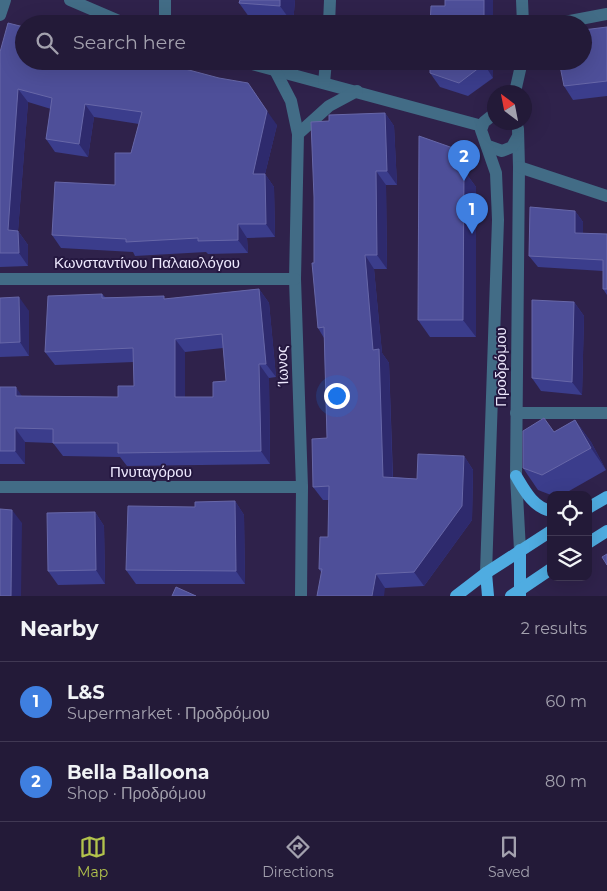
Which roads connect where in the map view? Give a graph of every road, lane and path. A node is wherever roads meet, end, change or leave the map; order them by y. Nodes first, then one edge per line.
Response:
1 (5, 0) edge
2 (70, 0) edge
3 (165, 0) edge
4 (330, 0) edge
5 (522, 0) edge
6 (607, 14) edge
7 (0, 15) edge
8 (105, 15) edge
9 (165, 15) edge
10 (329, 15) edge
11 (523, 15) edge
12 (592, 17) edge
13 (270, 70) edge
14 (325, 70) edge
15 (520, 70) edge
16 (276, 72) junction
17 (324, 83) junction
18 (517, 85) edge
19 (357, 91) junction
20 (487, 119) edge
21 (482, 126) junction
22 (518, 130) edge
23 (298, 134) junction
24 (517, 138) junction
25 (488, 146) junction
26 (520, 167) junction
27 (607, 196) edge
28 (0, 279) edge
29 (295, 279) junction
30 (516, 413) junction
31 (607, 413) edge
32 (516, 476) junction
33 (0, 487) edge
34 (302, 487) junction
35 (607, 497) edge
36 (592, 506) edge
37 (547, 509) edge
38 (607, 531) edge
39 (547, 533) edge
40 (592, 540) edge
41 (520, 550) junction
42 (547, 572) edge
43 (486, 573) junction
44 (517, 594) edge
45 (301, 596) edge
46 (456, 596) edge
47 (488, 596) edge

1 - 7 street
2 - 8 street
3 - 9 street
4 - 10 street
5 - 11 street
6 - 12 street
13 - 16 street
14 - 17 street
15 - 18 street
16 - 17 street
16 - 23 street, Ίωνος
17 - 19 street
19 - 21 street
19 - 23 street
20 - 21 street
21 - 25 street, Προδρόμου
22 - 24 street, Προδρόμου
23 - 29 street, Ίωνος
24 - 25 street
24 - 26 street, Προδρόμου
25 - 43 street, Προδρόμου
26 - 27 street
26 - 30 street, Προδρόμου
28 - 29 street, Κωνσταντίνου Παλαιολόγου
29 - 34 street, Ίωνος
30 - 31 street
30 - 32 street, Προδρόμου
32 - 37 main road
32 - 41 street, Προδρόμου
33 - 34 street, Πνυταγόρου
34 - 45 street, Ίωνος
35 - 36 main road
38 - 40 main road
39 - 41 main road
41 - 43 main road
41 - 44 main road, Προδρόμου
42 - 44 main road
43 - 46 main road
43 - 47 main road, Προδρόμου

